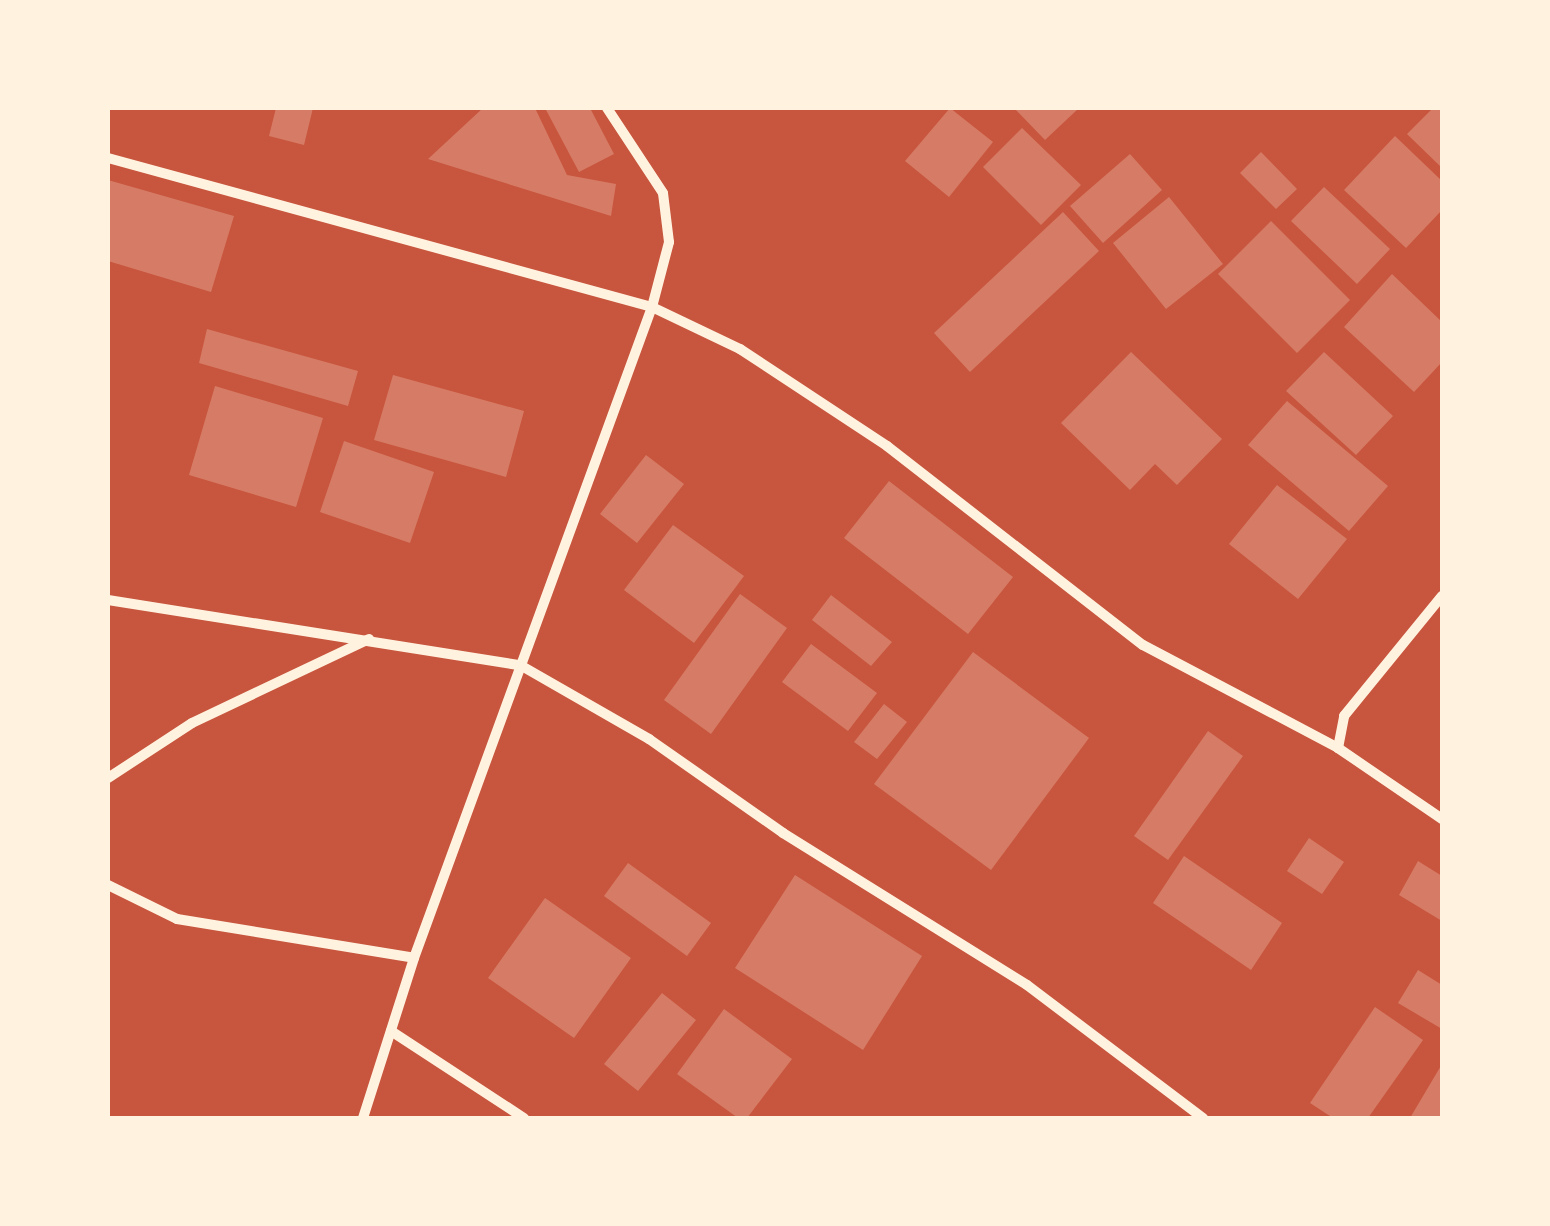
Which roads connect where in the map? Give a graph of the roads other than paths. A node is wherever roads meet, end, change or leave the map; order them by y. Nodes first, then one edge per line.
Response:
1 (606, 108) edge
2 (108, 158) edge
3 (652, 306) junction
4 (1442, 596) edge
5 (108, 600) edge
6 (370, 638) junction
7 (520, 665) junction
8 (1338, 748) junction
9 (108, 778) edge
10 (1442, 818) edge
11 (108, 885) edge
12 (414, 958) junction
13 (391, 1031) junction
14 (363, 1118) edge
15 (524, 1118) edge
16 (1204, 1118) edge

1 - 3 street
2 - 3 street
3 - 7 street
3 - 8 street
4 - 8 street
5 - 6 street
6 - 7 street
6 - 9 street
7 - 12 street
7 - 16 street
8 - 10 street
11 - 12 street
12 - 13 street
13 - 14 street
13 - 15 street

